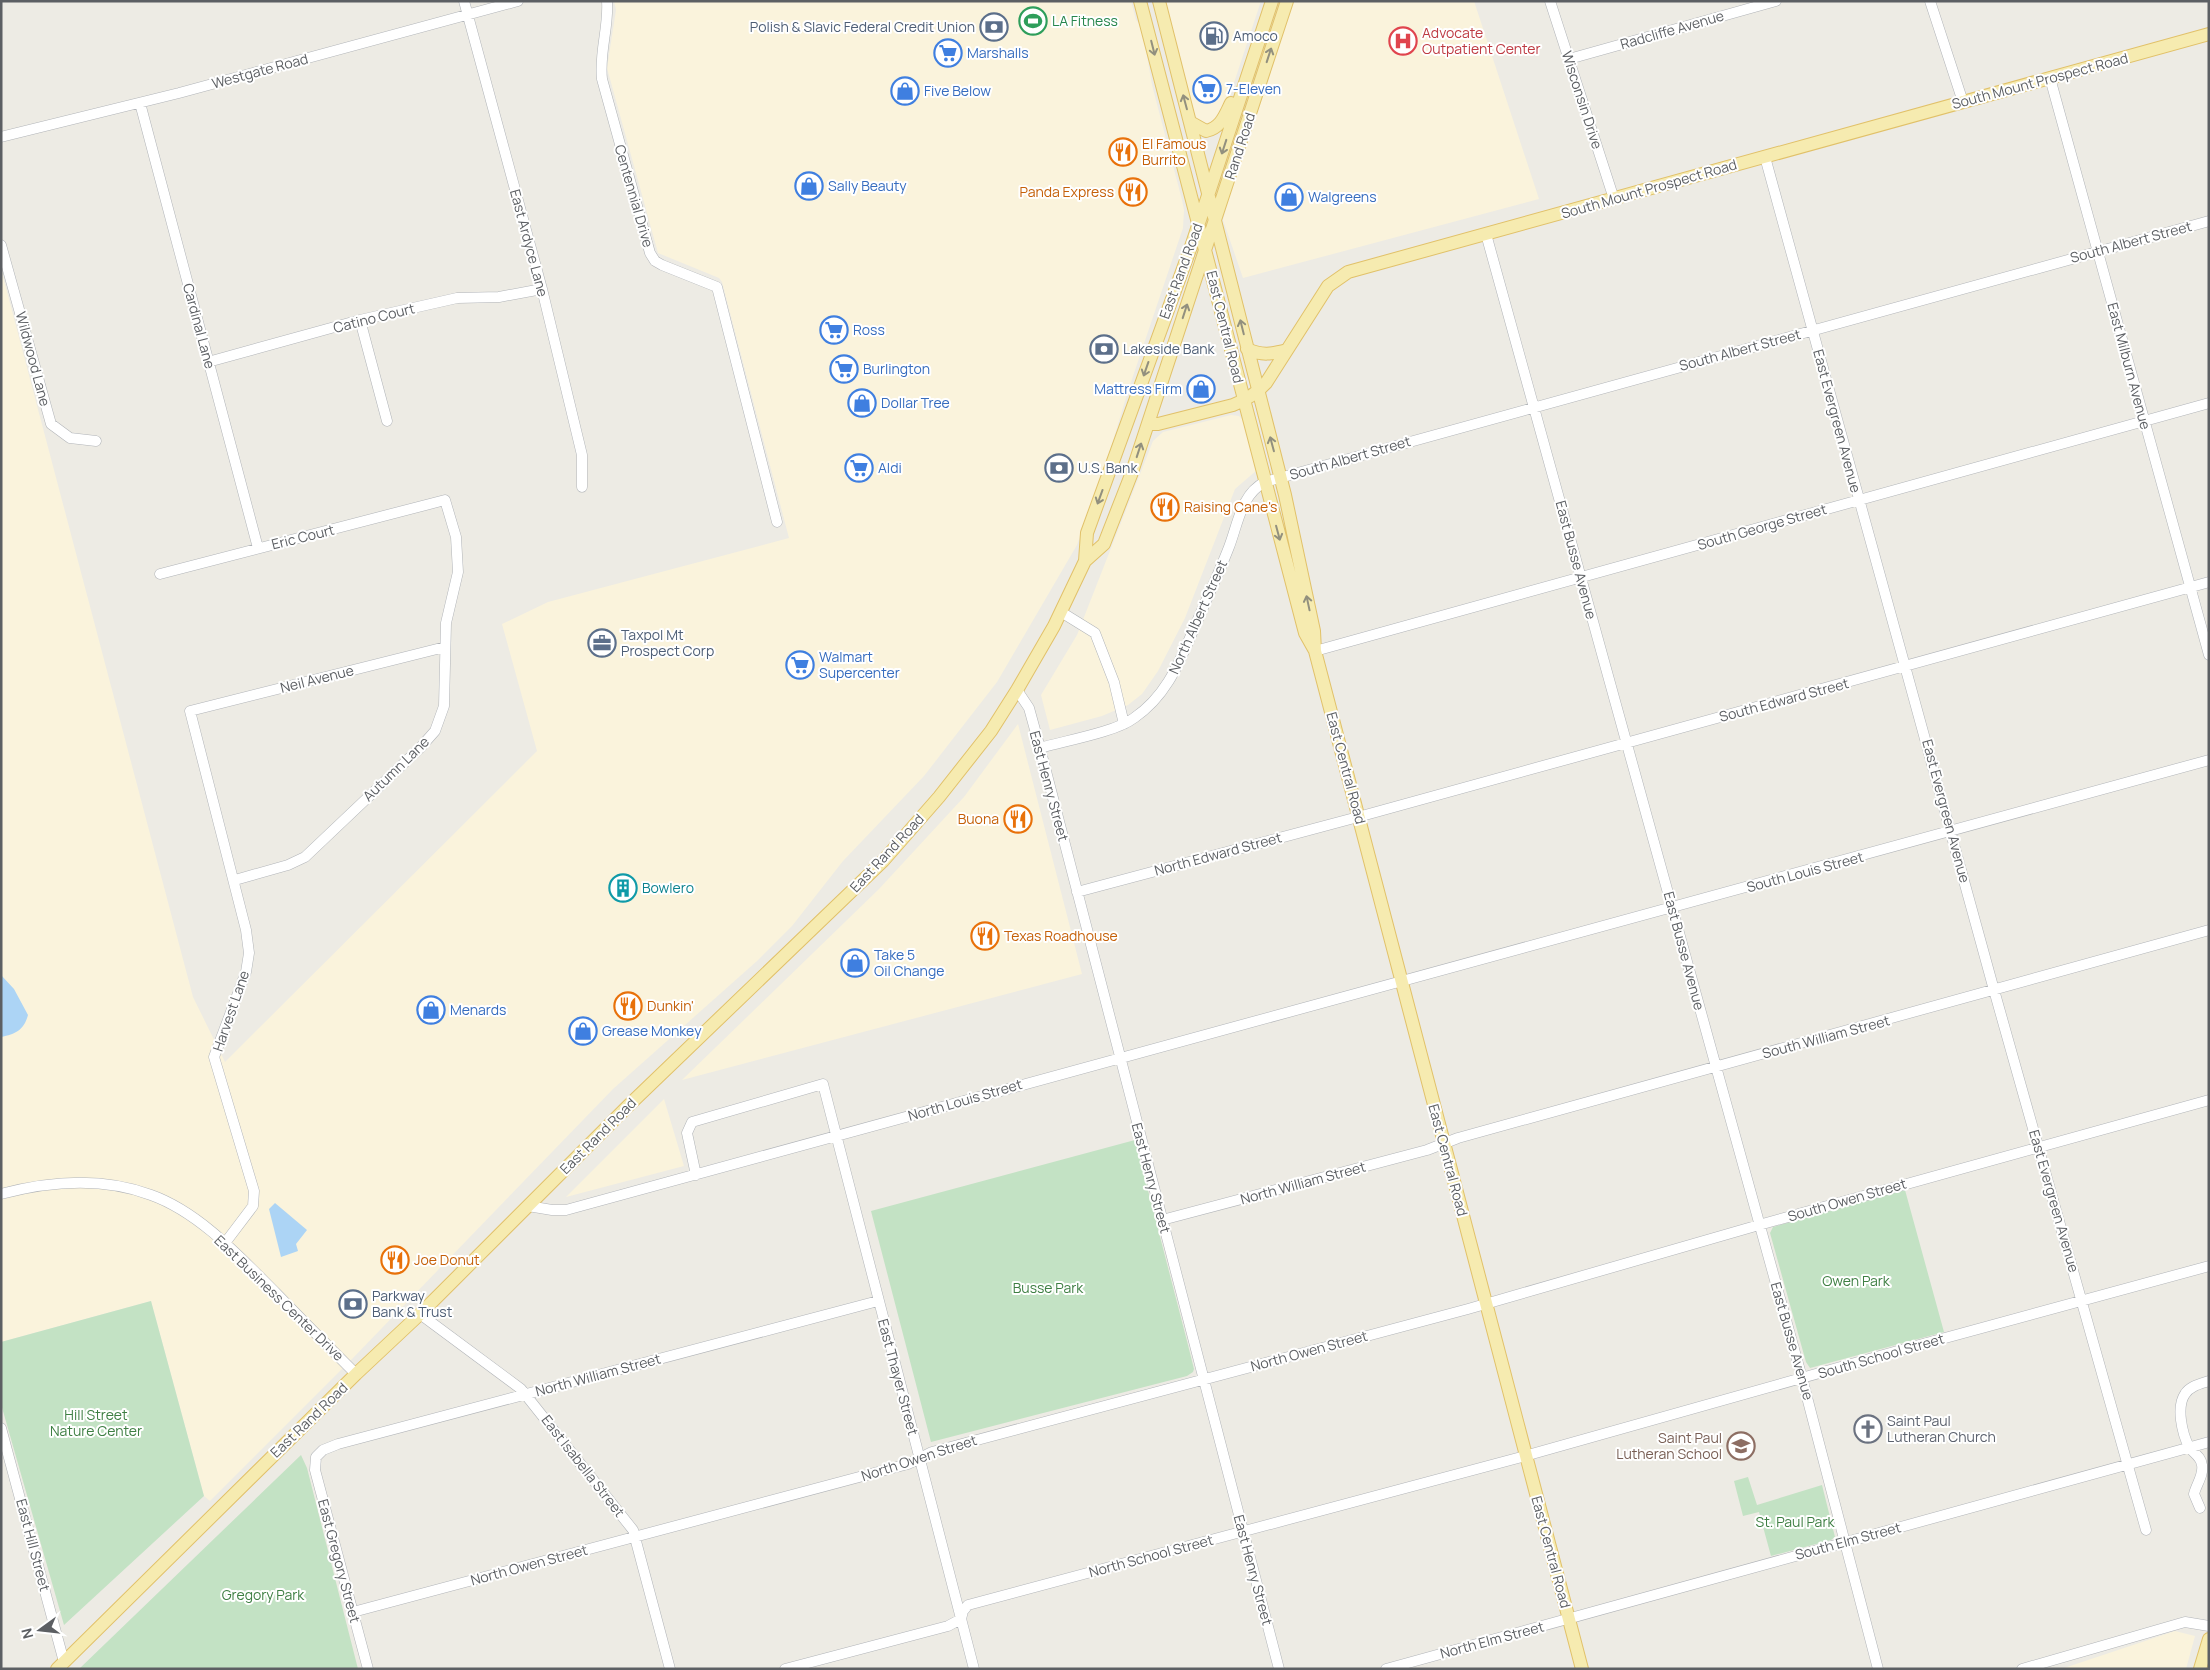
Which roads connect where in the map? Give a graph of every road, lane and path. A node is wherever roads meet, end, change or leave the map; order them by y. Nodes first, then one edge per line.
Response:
1 (464, 1) edge
2 (518, 1) edge
3 (607, 1) edge
4 (1140, 1) edge
5 (1159, 1) edge
6 (1272, 1) edge
7 (1287, 1) edge
8 (1550, 1) edge
9 (1776, 1) edge
10 (1930, 1) edge
11 (467, 15) junction
12 (2209, 34) edge
13 (1254, 55) junction
14 (1569, 59) junction
15 (2050, 78) junction
16 (1963, 102) junction
17 (140, 103) junction
18 (1190, 122) junction
19 (1, 137) edge
20 (1765, 157) junction
21 (1209, 193) junction
22 (1614, 199) junction
23 (1204, 208) joint
24 (1216, 219) junction
25 (2209, 221) edge
26 (1198, 224) junction
27 (1210, 234) joint
28 (1486, 234) junction
29 (1, 245) edge
30 (1205, 251) junction
31 (2098, 252) junction
32 (542, 290) junction
33 (360, 320) junction
34 (1812, 330) junction
35 (1248, 349) junction
36 (1287, 350) junction
37 (208, 362) junction
38 (1259, 391) junction
39 (1244, 401) junction
40 (2209, 403) edge
41 (1534, 406) junction
42 (387, 421) dead end
43 (2144, 421) junction
44 (1148, 424) junction
45 (96, 441) dead end
46 (1273, 480) junction
47 (582, 487) dead end
48 (445, 500) joint
49 (1859, 500) junction
50 (777, 522) dead end
51 (258, 548) junction
52 (1085, 561) junction
53 (160, 574) dead end
54 (1580, 577) junction
55 (2209, 582) edge
56 (2190, 587) junction
57 (1061, 612) junction
58 (445, 647) junction
59 (1315, 651) junction
60 (2209, 655) edge
61 (1906, 666) junction
62 (1017, 690) junction
63 (190, 711) joint
64 (1124, 724) junction
65 (1626, 743) junction
66 (1040, 748) junction
67 (2209, 760) edge
68 (1358, 817) junction
69 (1952, 832) junction
70 (235, 880) junction
71 (1077, 892) junction
72 (1673, 908) junction
73 (2209, 930) edge
74 (1401, 982) junction
75 (1994, 990) junction
76 (1119, 1057) junction
77 (1716, 1067) junction
78 (2209, 1100) edge
79 (836, 1137) junction
80 (1443, 1144) junction
81 (2038, 1147) junction
82 (696, 1175) junction
83 (1, 1194) edge
84 (528, 1206) junction
85 (1162, 1220) junction
86 (1759, 1224) junction
87 (225, 1243) junction
88 (2209, 1266) edge
89 (878, 1301) junction
90 (2081, 1301) junction
91 (1485, 1303) junction
92 (420, 1314) junction
93 (356, 1374) junction
94 (1802, 1378) junction
95 (1204, 1380) junction
96 (2209, 1381) edge
97 (526, 1394) junction
98 (1, 1428) edge
99 (2209, 1442) edge
100 (2190, 1448) junction
101 (318, 1453) joint
102 (5, 1456) edge
103 (1525, 1456) junction
104 (920, 1458) junction
105 (2128, 1465) junction
106 (2200, 1508) dead end
107 (2146, 1530) dead end
108 (1242, 1532) junction
109 (637, 1537) junction
110 (1845, 1542) junction
111 (353, 1612) junction
112 (961, 1619) junction
113 (1569, 1619) junction
114 (2209, 1626) edge
115 (2209, 1639) edge
116 (61, 1665) edge
117 (2047, 1665) edge
118 (368, 1669) edge
119 (670, 1669) edge
120 (785, 1669) edge
121 (974, 1669) edge
122 (1279, 1669) edge
123 (1386, 1669) edge
124 (1582, 1669) edge
125 (1878, 1669) edge
126 (2022, 1669) edge
127 (2200, 1669) edge

1 - 11 street, East Ardyce Lane
2 - 11 street, Westgate Road
3 - 50 street, Centennial Drive
4 -> 26 main road, East Central Road
18 -> 5 main road, East Central Road
6 - 13 main road, Rand Road
24 -> 7 main road, Rand Road
8 - 14 street, Wisconsin Drive
9 - 14 street, Radcliffe Avenue
10 - 16 street
11 - 17 street, Westgate Road
11 - 32 street, East Ardyce Lane
12 - 15 main road, South Mount Prospect Road
13 - 18 main road
13 -> 21 main road, Rand Road
14 - 22 street, Wisconsin Drive
15 - 16 main road, South Mount Prospect Road
15 - 31 street, East Milburn Avenue
16 - 20 main road, South Mount Prospect Road
17 - 19 street, Westgate Road
17 - 37 street, Cardinal Lane
18 - 21 main road, East Central Road
20 - 22 main road, South Mount Prospect Road
20 - 34 street, East Evergreen Avenue
21 - 23 main road, Rand Road
21 - 24 main road, East Central Road
22 - 28 main road, South Mount Prospect Road
23 - 26 main road, East Rand Road
24 - 27 main road, Rand Road
35 -> 24 main road, East Central Road
25 - 31 street, South Albert Street
26 - 30 main road, East Central Road
26 -> 52 main road, East Rand Road
27 - 30 main road, East Rand Road
28 - 36 main road, South Mount Prospect Road
28 - 41 street, East Busse Avenue
29 - 45 street, Wildwood Lane
30 - 39 main road, East Central Road
44 -> 30 main road, East Rand Road
31 - 34 street, South Albert Street
31 - 43 street, East Milburn Avenue
32 - 33 street, Catino Court
32 - 47 street, East Ardyce Lane
33 - 37 street, Catino Court
33 - 42 street
34 - 41 street, South Albert Street
34 - 49 street, East Evergreen Avenue
35 - 36 main road
35 - 38 main road, East Central Road
36 - 38 main road, South Mount Prospect Road
37 - 51 street, Cardinal Lane
38 - 39 main road, South Mount Prospect Road
46 -> 38 main road, East Central Road
39 - 44 main road, South Mount Prospect Road
39 - 46 main road, East Central Road
40 - 43 street, South George Street
41 - 46 street, South Albert Street
41 - 54 street, East Busse Avenue
43 - 49 street, South George Street
43 - 56 street, East Milburn Avenue
52 -> 44 main road, East Rand Road
46 - 59 main road, East Central Road
46 - 64 street, North Albert Street
48 - 51 street, Eric Court
48 - 58 street, Autumn Lane
49 - 54 street, South George Street
49 - 61 street, East Evergreen Avenue
51 - 53 street, Eric Court
52 - 57 main road, East Rand Road
54 - 59 street, South George Street
54 - 65 street, East Busse Avenue
55 - 56 street, South Edward Street
56 - 60 street, East Milburn Avenue
56 - 61 street, South Edward Street
57 - 62 main road, East Rand Road
57 - 64 street
58 - 63 street, Neil Avenue
58 - 70 street, Autumn Lane
59 - 68 main road, East Central Road
61 - 65 street, South Edward Street
61 - 69 street, East Evergreen Avenue
62 - 66 street, East Henry Street
62 - 84 main road, East Rand Road
63 - 70 street, Harvest Lane
64 - 66 street, North Albert Street
65 - 68 street, South Edward Street
65 - 72 street, East Busse Avenue
66 - 71 street, East Henry Street
67 - 69 street, South Louis Street
68 - 71 street, North Edward Street
68 - 74 main road, East Central Road
69 - 72 street, South Louis Street
69 - 75 street, East Evergreen Avenue
70 - 87 street, Harvest Lane
71 - 76 street, East Henry Street
72 - 74 street, South Louis Street
72 - 77 street, East Busse Avenue
73 - 75 street, South William Street
74 - 76 street, North Louis Street
74 - 80 main road, East Central Road
75 - 77 street, South William Street
75 - 81 street, East Evergreen Avenue
76 - 79 street, North Louis Street
76 - 85 street, East Henry Street
77 - 80 street, South William Street
77 - 86 street, East Busse Avenue
78 - 81 street, South Owen Street
79 - 82 street, North Louis Street
79 - 82 street, East Thayer Street
79 - 89 street, East Thayer Street
80 - 85 street, North William Street
80 - 91 main road, East Central Road
81 - 86 street, South Owen Street
81 - 90 street, East Evergreen Avenue
82 - 84 street, North Louis Street
83 - 87 street, East Business Center Drive
84 - 92 main road, East Rand Road
85 - 95 street, East Henry Street
86 - 91 street, South Owen Street
86 - 94 street, East Busse Avenue
87 - 93 street, East Business Center Drive
88 - 90 street, South School Street
89 - 97 street, North William Street
89 - 104 street, East Thayer Street
90 - 94 street, South School Street
90 - 105 street, East Evergreen Avenue
91 - 95 street, North Owen Street
91 - 103 main road, East Central Road
92 - 93 main road, East Rand Road
92 - 97 street, East Isabella Street
93 - 116 main road, East Rand Road
94 - 103 street, South School Street
94 - 110 street, East Busse Avenue
95 - 104 street, North Owen Street
95 - 108 street, East Henry Street
96 - 100 street
97 - 101 street, North William Street
97 - 109 street, East Isabella Street
98 - 102 street, East Hill Street
99 - 100 street, South Elm Street
100 - 105 street, South Elm Street
100 - 106 street
101 - 111 street, East Gregory Street
102 - 116 street, East Hill Street
103 - 108 street, North School Street
103 - 113 main road, East Central Road
104 - 109 street, North Owen Street
104 - 112 street, East Thayer Street
105 - 107 street, East Evergreen Avenue
105 - 110 street, South Elm Street
108 - 112 street, North School Street
108 - 122 street, East Henry Street
109 - 111 street, North Owen Street
109 - 119 street, East Isabella Street
110 - 113 street, South Elm Street
110 - 125 street, East Busse Avenue
111 - 118 street, East Gregory Street
112 - 120 street, North School Street
112 - 121 street, East Thayer Street
113 - 123 street, North Elm Street
113 - 124 main road, East Central Road
114 - 117 street
115 - 127 main road
117 - 126 street

